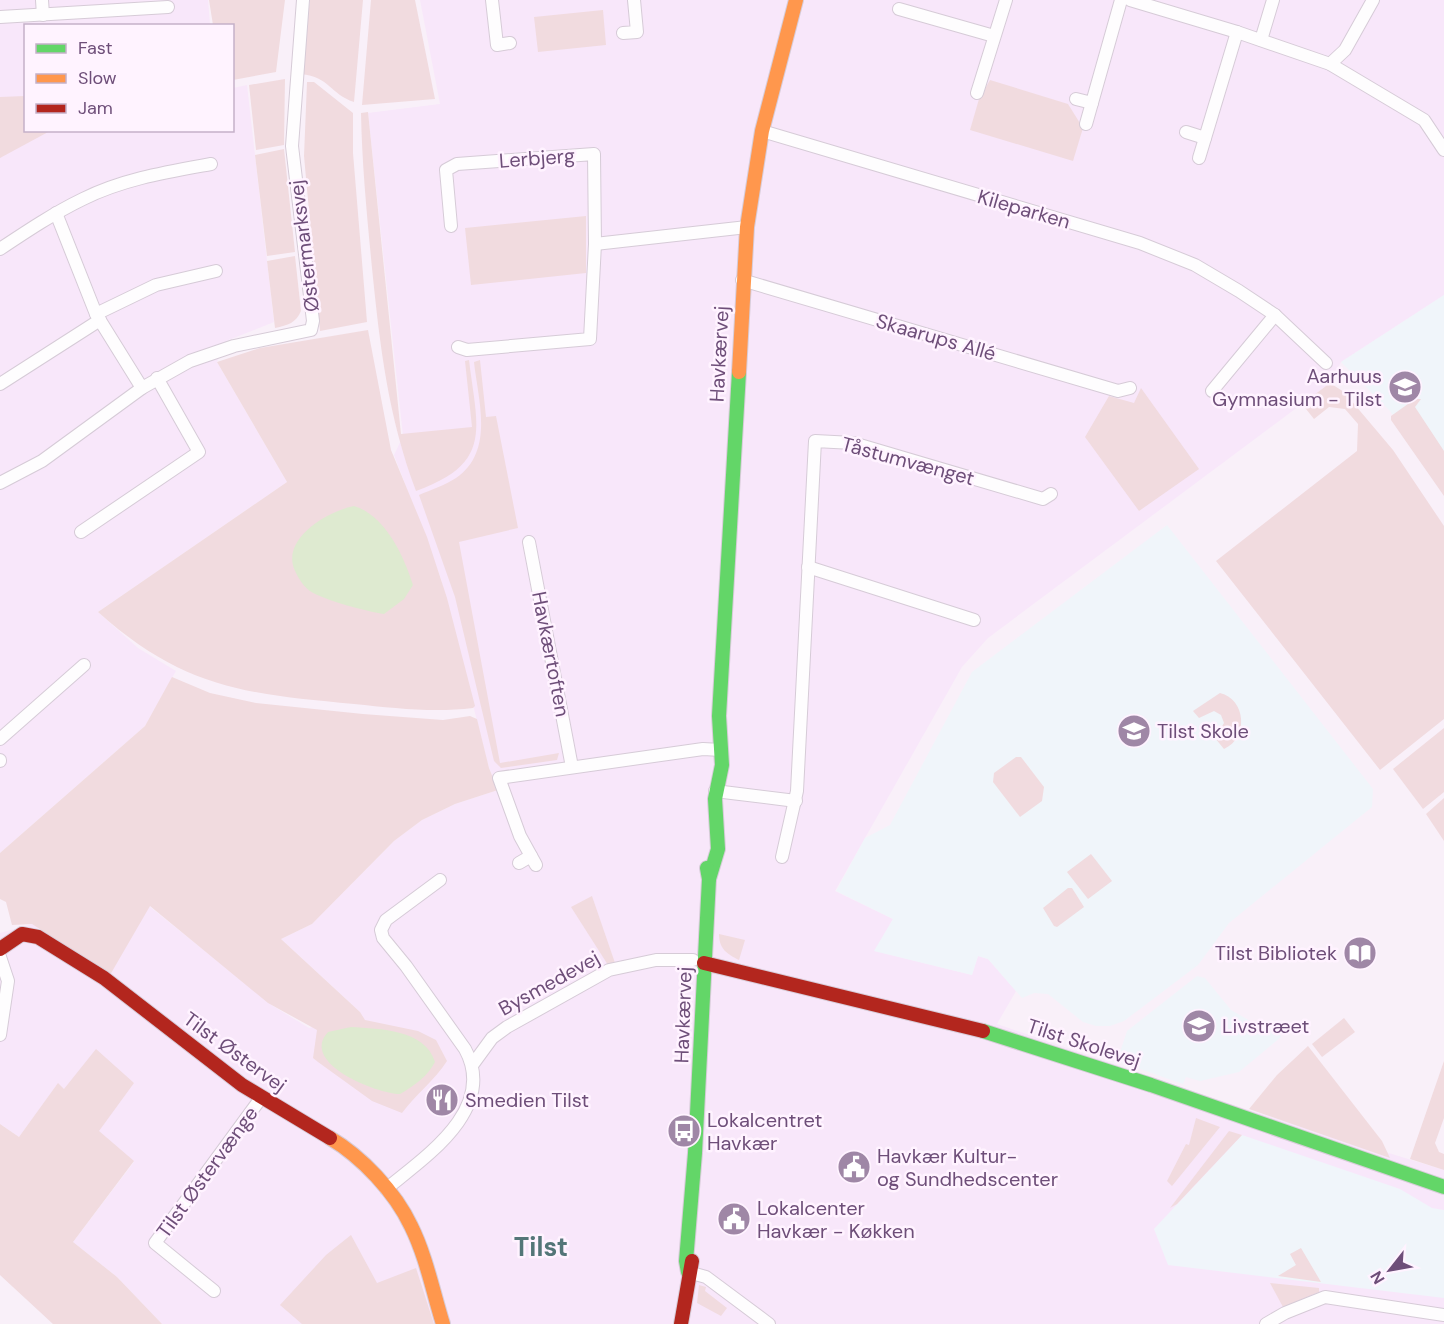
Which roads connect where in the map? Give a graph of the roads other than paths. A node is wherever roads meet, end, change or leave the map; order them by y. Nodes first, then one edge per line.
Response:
1 (42, 0) edge
2 (303, 0) edge
3 (492, 0) edge
4 (634, 0) edge
5 (796, 0) edge
6 (1006, 0) edge
7 (1120, 0) edge
8 (1130, 0) edge
9 (1274, 0) edge
10 (1373, 0) edge
11 (1152, 3) edge
12 (168, 7) dead end
13 (899, 9) dead end
14 (43, 15) junction
15 (0, 17) edge
16 (1237, 32) junction
17 (622, 33) dead end
18 (993, 36) junction
19 (1261, 40) junction
20 (510, 43) dead end
21 (1330, 64) junction
22 (977, 93) dead end
23 (1076, 99) dead end
24 (1092, 103) junction
25 (1086, 124) dead end
26 (762, 131) junction
27 (1186, 132) dead end
28 (1205, 138) junction
29 (1444, 150) edge
30 (1199, 158) dead end
31 (211, 164) dead end
32 (56, 213) junction
33 (451, 226) dead end
34 (747, 227) junction
35 (595, 244) junction
36 (0, 249) edge
37 (216, 271) dead end
38 (742, 280) junction
39 (1275, 315) junction
40 (98, 317) junction
41 (458, 347) dead end
42 (1326, 363) dead end
43 (157, 378) junction
44 (0, 384) edge
45 (142, 388) junction
46 (1130, 388) dead end
47 (1212, 391) dead end
48 (0, 483) edge
49 (1051, 494) dead end
50 (81, 531) dead end
51 (529, 542) dead end
52 (808, 567) junction
53 (974, 620) dead end
54 (84, 665) dead end
55 (0, 739) edge
56 (717, 750) junction
57 (572, 767) junction
58 (715, 791) junction
59 (796, 801) junction
60 (782, 857) dead end
61 (519, 863) dead end
62 (440, 880) dead end
63 (0, 949) edge
64 (0, 957) edge
65 (699, 962) junction
66 (0, 1035) edge
67 (473, 1064) junction
68 (261, 1098) junction
69 (1444, 1187) edge
70 (386, 1189) junction
71 (688, 1272) junction
72 (214, 1291) dead end
73 (1444, 1315) edge
74 (443, 1324) edge
75 (681, 1324) edge
76 (769, 1324) edge
77 (1266, 1324) edge

1 - 14 street
2 - 43 street, Østermarksvej
3 - 20 street
4 - 17 street
5 - 26 street, Havkærvej
6 - 18 street
7 - 24 street
8 - 11 street
9 - 19 street
10 - 21 street
11 - 16 street
12 - 14 street
13 - 18 street
14 - 15 street
16 - 19 street
16 - 28 street
18 - 22 street
19 - 21 street
21 - 29 street
23 - 24 street
24 - 25 street
26 - 34 street, Havkærvej
26 - 39 street, Kileparken
27 - 28 street
28 - 30 street
31 - 32 street
32 - 36 street
32 - 40 street
33 - 35 street, Lerbjerg
34 - 35 street
34 - 38 street, Havkærvej
35 - 41 street, Lerbjerg
37 - 40 street
38 - 46 street, Skaarups Allé
38 - 56 street, Havkærvej
39 - 42 street, Kileparken
39 - 47 street
40 - 44 street
40 - 45 street
43 - 45 street, Østermarksvej
43 - 50 street
45 - 48 street, Østermarksvej
49 - 52 street, Tåstumvænget
51 - 57 street, Havkærtoften
52 - 53 street
52 - 59 street, Tåstumvænget
54 - 55 street
56 - 57 street
56 - 58 street, Havkærvej
57 - 61 street
58 - 59 street
58 - 65 street, Havkærvej
59 - 60 street, Tåstumvænget
62 - 67 street
63 - 68 street, Tilst Østervej
64 - 66 street
65 - 67 street, Bysmedevej
65 - 69 street, Tilst Skolevej
65 - 71 street, Havkærvej
67 - 70 street, Bysmedevej
68 - 70 street, Tilst Østervej
68 - 72 street, Tilst Østervænge
70 - 74 street, Tilst Østervej
71 - 75 street, Havkærvej
71 - 76 street
73 - 77 street

